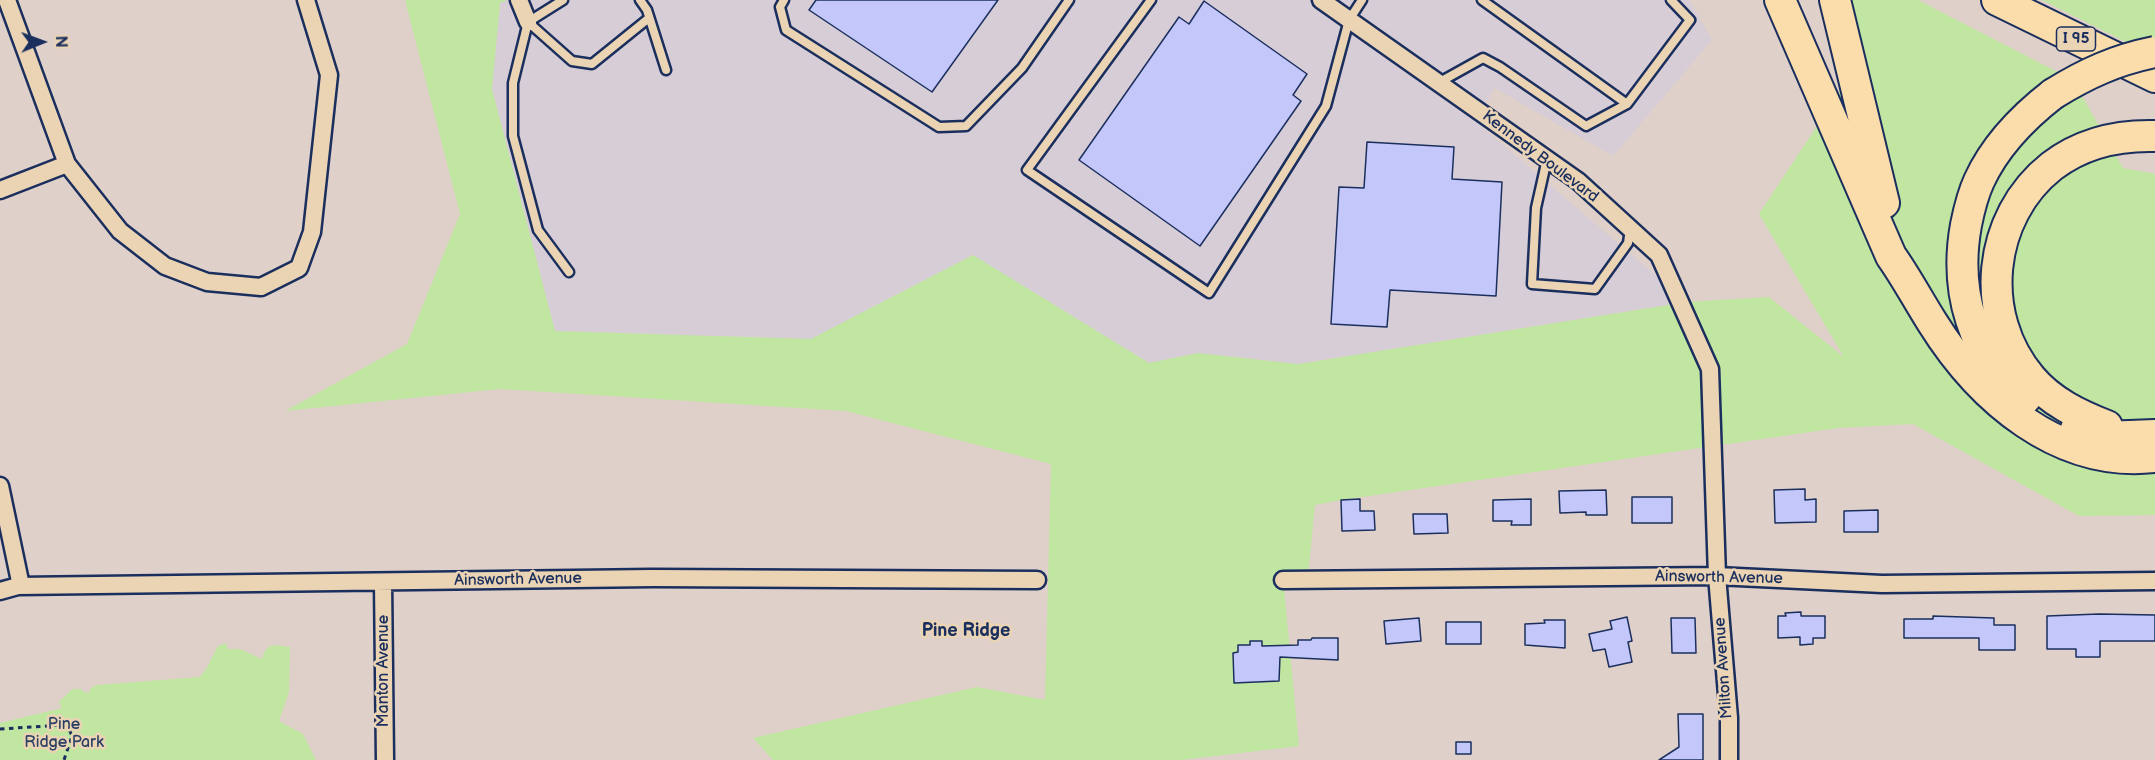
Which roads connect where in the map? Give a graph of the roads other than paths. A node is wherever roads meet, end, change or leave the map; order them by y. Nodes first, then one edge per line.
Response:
1 (7, 0) edge
2 (306, 0) edge
3 (519, 0) edge
4 (563, 0) edge
5 (640, 0) edge
6 (784, 0) edge
7 (1069, 0) edge
8 (1151, 0) edge
9 (1321, 0) edge
10 (1362, 0) edge
11 (1482, 0) edge
12 (1671, 0) edge
13 (1780, 0) edge
14 (1835, 0) edge
15 (1997, 0) edge
16 (649, 18) junction
17 (1348, 20) junction
18 (528, 22) junction
19 (2155, 52) edge
20 (666, 70) dead end
21 (2155, 77) edge
22 (1438, 83) junction
23 (1627, 104) junction
24 (2155, 136) edge
25 (1546, 159) junction
26 (67, 164) junction
27 (0, 190) edge
28 (1630, 229) junction
29 (569, 272) dead end
30 (1908, 280) junction
31 (2144, 436) edge
32 (2155, 457) edge
33 (0, 486) edge
34 (1717, 576) junction
35 (1038, 580) dead end
36 (1283, 580) dead end
37 (2155, 581) edge
38 (383, 582) junction
39 (21, 586) junction
40 (0, 591) edge
41 (385, 760) edge
42 (1729, 760) edge

1 - 26 street
2 - 26 street
3 - 18 street
4 - 18 lane
5 - 16 lane
6 - 7 lane
8 - 17 lane
9 - 17 street, Kennedy Boulevard
10 - 17 lane
11 - 23 lane
12 - 23 lane
13 - 30 highway
14 - 30 highway
15 - 21 highway, I 95
16 - 18 lane
16 - 20 lane
17 - 22 street, Kennedy Boulevard
18 - 29 lane
19 - 31 highway, bridge
22 - 23 lane
22 - 25 street, Kennedy Boulevard
24 - 31 highway
25 - 28 street, Kennedy Boulevard
25 - 28 lane
26 - 27 street
28 - 34 street, Kennedy Boulevard
30 - 32 highway
33 - 39 street
34 - 36 street, Ainsworth Avenue
34 - 37 street, Ainsworth Avenue
34 - 42 street, Milton Avenue
35 - 38 street, Ainsworth Avenue
38 - 39 street, Ainsworth Avenue
38 - 41 street, Manton Avenue
39 - 40 street, Ainsworth Avenue

